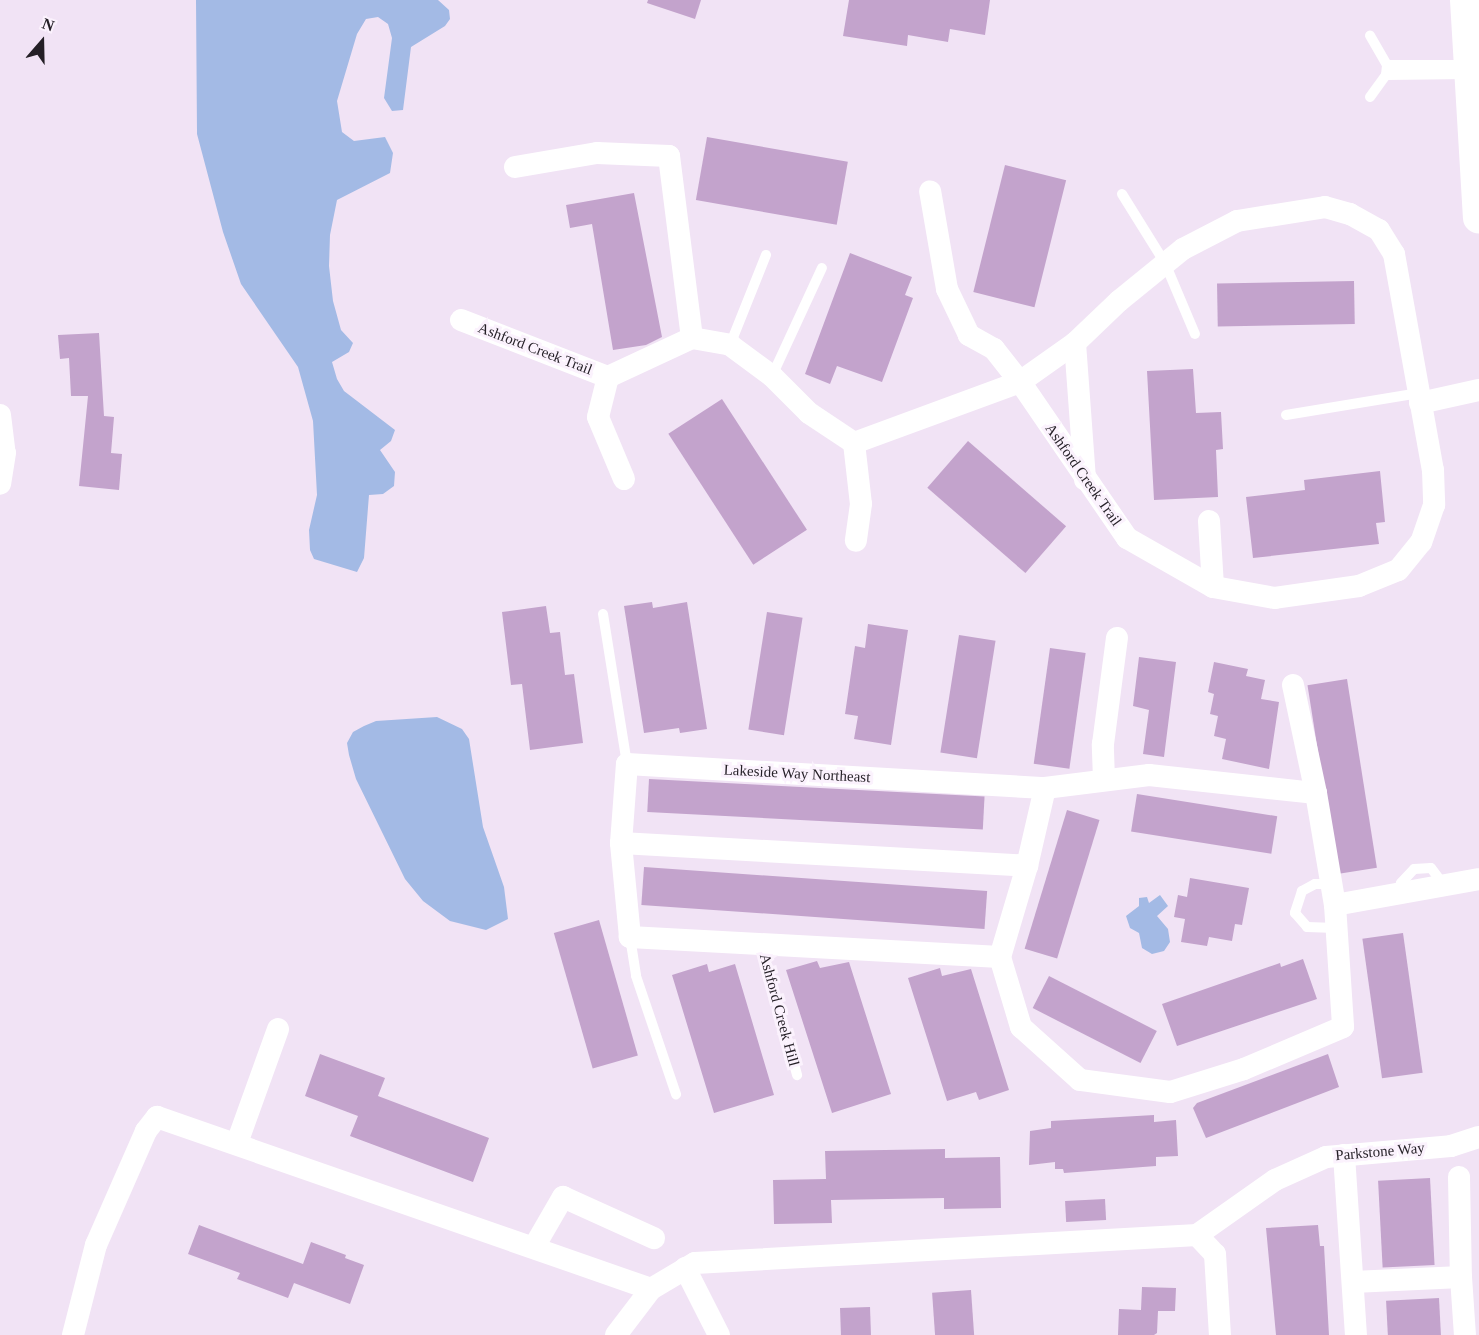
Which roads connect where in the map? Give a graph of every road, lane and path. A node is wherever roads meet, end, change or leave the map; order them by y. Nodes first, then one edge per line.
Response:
1 (1466, 0) edge
2 (1370, 35) dead end
3 (1469, 69) junction
4 (1386, 70) junction
5 (1370, 97) dead end
6 (1476, 138) edge
7 (515, 167) dead end
8 (930, 191) dead end
9 (1122, 194) dead end
10 (1479, 218) edge
11 (766, 255) dead end
12 (1165, 263) junction
13 (822, 268) dead end
14 (462, 320) dead end
15 (1196, 334) dead end
16 (692, 338) junction
17 (1075, 343) junction
18 (730, 345) junction
19 (772, 376) junction
20 (608, 377) junction
21 (1020, 382) junction
22 (1479, 390) edge
23 (1419, 398) junction
24 (0, 415) edge
25 (1286, 415) dead end
26 (854, 443) junction
27 (624, 479) dead end
28 (1085, 480) junction
29 (0, 484) edge
30 (1209, 521) dead end
31 (856, 541) dead end
32 (1213, 586) junction
33 (603, 614) dead end
34 (1118, 638) dead end
35 (1293, 685) dead end
36 (627, 764) junction
37 (1104, 780) junction
38 (1046, 788) junction
39 (1316, 793) junction
40 (621, 843) junction
41 (1028, 866) junction
42 (1479, 879) edge
43 (1333, 895) junction
44 (1336, 928) junction
45 (630, 937) junction
46 (760, 944) junction
47 (1000, 957) junction
48 (278, 1029) dead end
49 (797, 1075) dead end
50 (676, 1095) dead end
51 (1479, 1137) edge
52 (237, 1143) junction
53 (1344, 1155) junction
54 (1459, 1177) dead end
55 (1197, 1235) junction
56 (654, 1238) dead end
57 (534, 1248) junction
58 (686, 1268) junction
59 (1461, 1277) junction
60 (1353, 1282) junction
61 (651, 1289) junction
62 (73, 1335) edge
63 (616, 1335) edge
64 (720, 1335) edge
65 (1220, 1335) edge
66 (1356, 1335) edge
67 (1465, 1335) edge

1 - 3 main road
2 - 4 lane
3 - 4 lane
3 - 6 main road
4 - 5 lane
6 - 10 main road
7 - 16 street
8 - 21 street, Ashford Creek Trail
9 - 12 lane
11 - 18 lane
12 - 15 lane
12 - 17 street, Ashford Creek Trail
12 - 23 street, Ashford Creek Trail
13 - 19 lane
14 - 20 street, Ashford Creek Trail
16 - 18 street
16 - 20 street, Ashford Creek Trail
17 - 21 street, Ashford Creek Trail
17 - 28 street
18 - 19 street
19 - 26 street
20 - 27 street, Ashford Creek Trail
21 - 26 street, Ashford Creek Trail
21 - 28 street, Ashford Creek Trail
22 - 23 street
23 - 25 lane
23 - 32 street, Ashford Creek Trail
24 - 29 street
26 - 31 street
28 - 32 street, Ashford Creek Trail
30 - 32 street
33 - 36 lane
34 - 37 street
35 - 39 street
36 - 38 street, Lakeside Way Northeast
36 - 40 street
37 - 38 street, Lakeside Way Northeast
37 - 39 street, Lakeside Way Northeast
38 - 41 street
39 - 43 street
40 - 41 street
40 - 45 street
41 - 47 street
42 - 43 street
43 - 44 street
43 - 44 lane
44 - 47 street
45 - 46 street
45 - 50 lane
46 - 47 street
46 - 49 lane, Ashford Creek Hill
48 - 52 street
51 - 53 street, Parkstone Way
52 - 57 street
52 - 62 street
53 - 55 street, Parkstone Way
53 - 60 street
54 - 59 street
55 - 58 street
55 - 65 street
56 - 57 street
57 - 61 street
58 - 61 street
58 - 64 street
59 - 60 street
59 - 67 street
60 - 66 street
61 - 63 street

